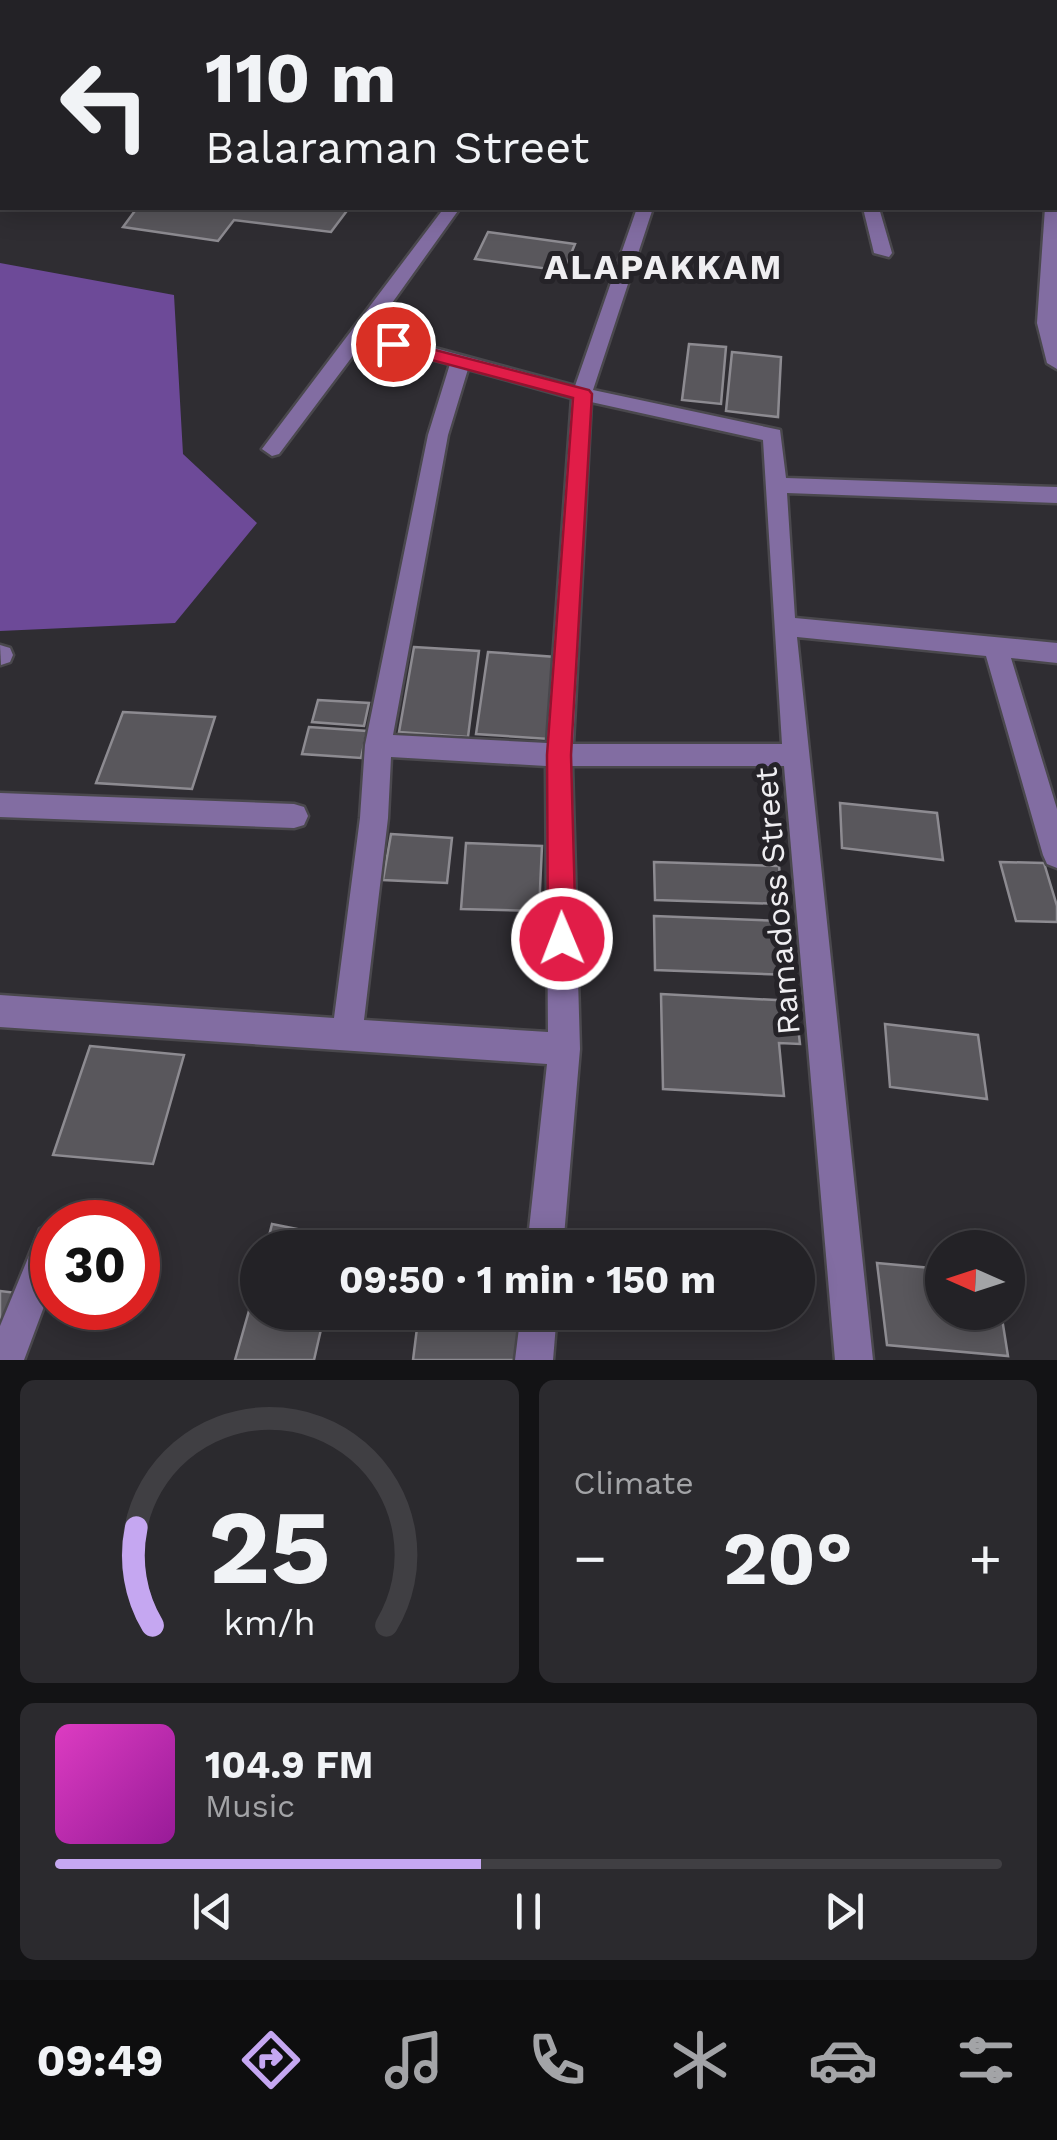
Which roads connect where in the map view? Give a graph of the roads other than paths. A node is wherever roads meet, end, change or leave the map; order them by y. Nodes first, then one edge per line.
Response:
1 (451, 210) edge
2 (643, 210) edge
3 (872, 210) edge
4 (1053, 210) edge
5 (884, 253) dead end
6 (360, 334) junction
7 (1057, 363) edge
8 (460, 364) junction
9 (582, 394) junction
10 (272, 449) dead end
11 (776, 485) junction
12 (1057, 495) edge
13 (784, 626) junction
14 (996, 648) junction
15 (1057, 653) edge
16 (378, 745) junction
17 (799, 754) junction
18 (559, 755) junction
19 (0, 804) edge
20 (294, 816) dead end
21 (1056, 850) edge
22 (0, 1011) edge
23 (347, 1035) junction
24 (564, 1049) junction
25 (547, 1230) edge
26 (30, 1297) edge
27 (537, 1330) edge
28 (5, 1360) edge
29 (534, 1360) edge
30 (854, 1360) edge

1 - 6 street
2 - 9 street
3 - 5 street
4 - 7 street
6 - 8 street
6 - 10 street
8 - 9 street
8 - 16 street
9 - 11 street, Ramadoss Street
9 - 18 street
11 - 12 street
11 - 13 street, Ramadoss Street
13 - 14 street
13 - 17 street, Ramadoss Street
14 - 15 street
14 - 21 street
16 - 18 street
16 - 23 street
17 - 18 street
17 - 30 street, Ramadoss Street
18 - 24 street
19 - 20 street
22 - 23 street
23 - 24 street
24 - 25 street
26 - 28 street
27 - 29 street

